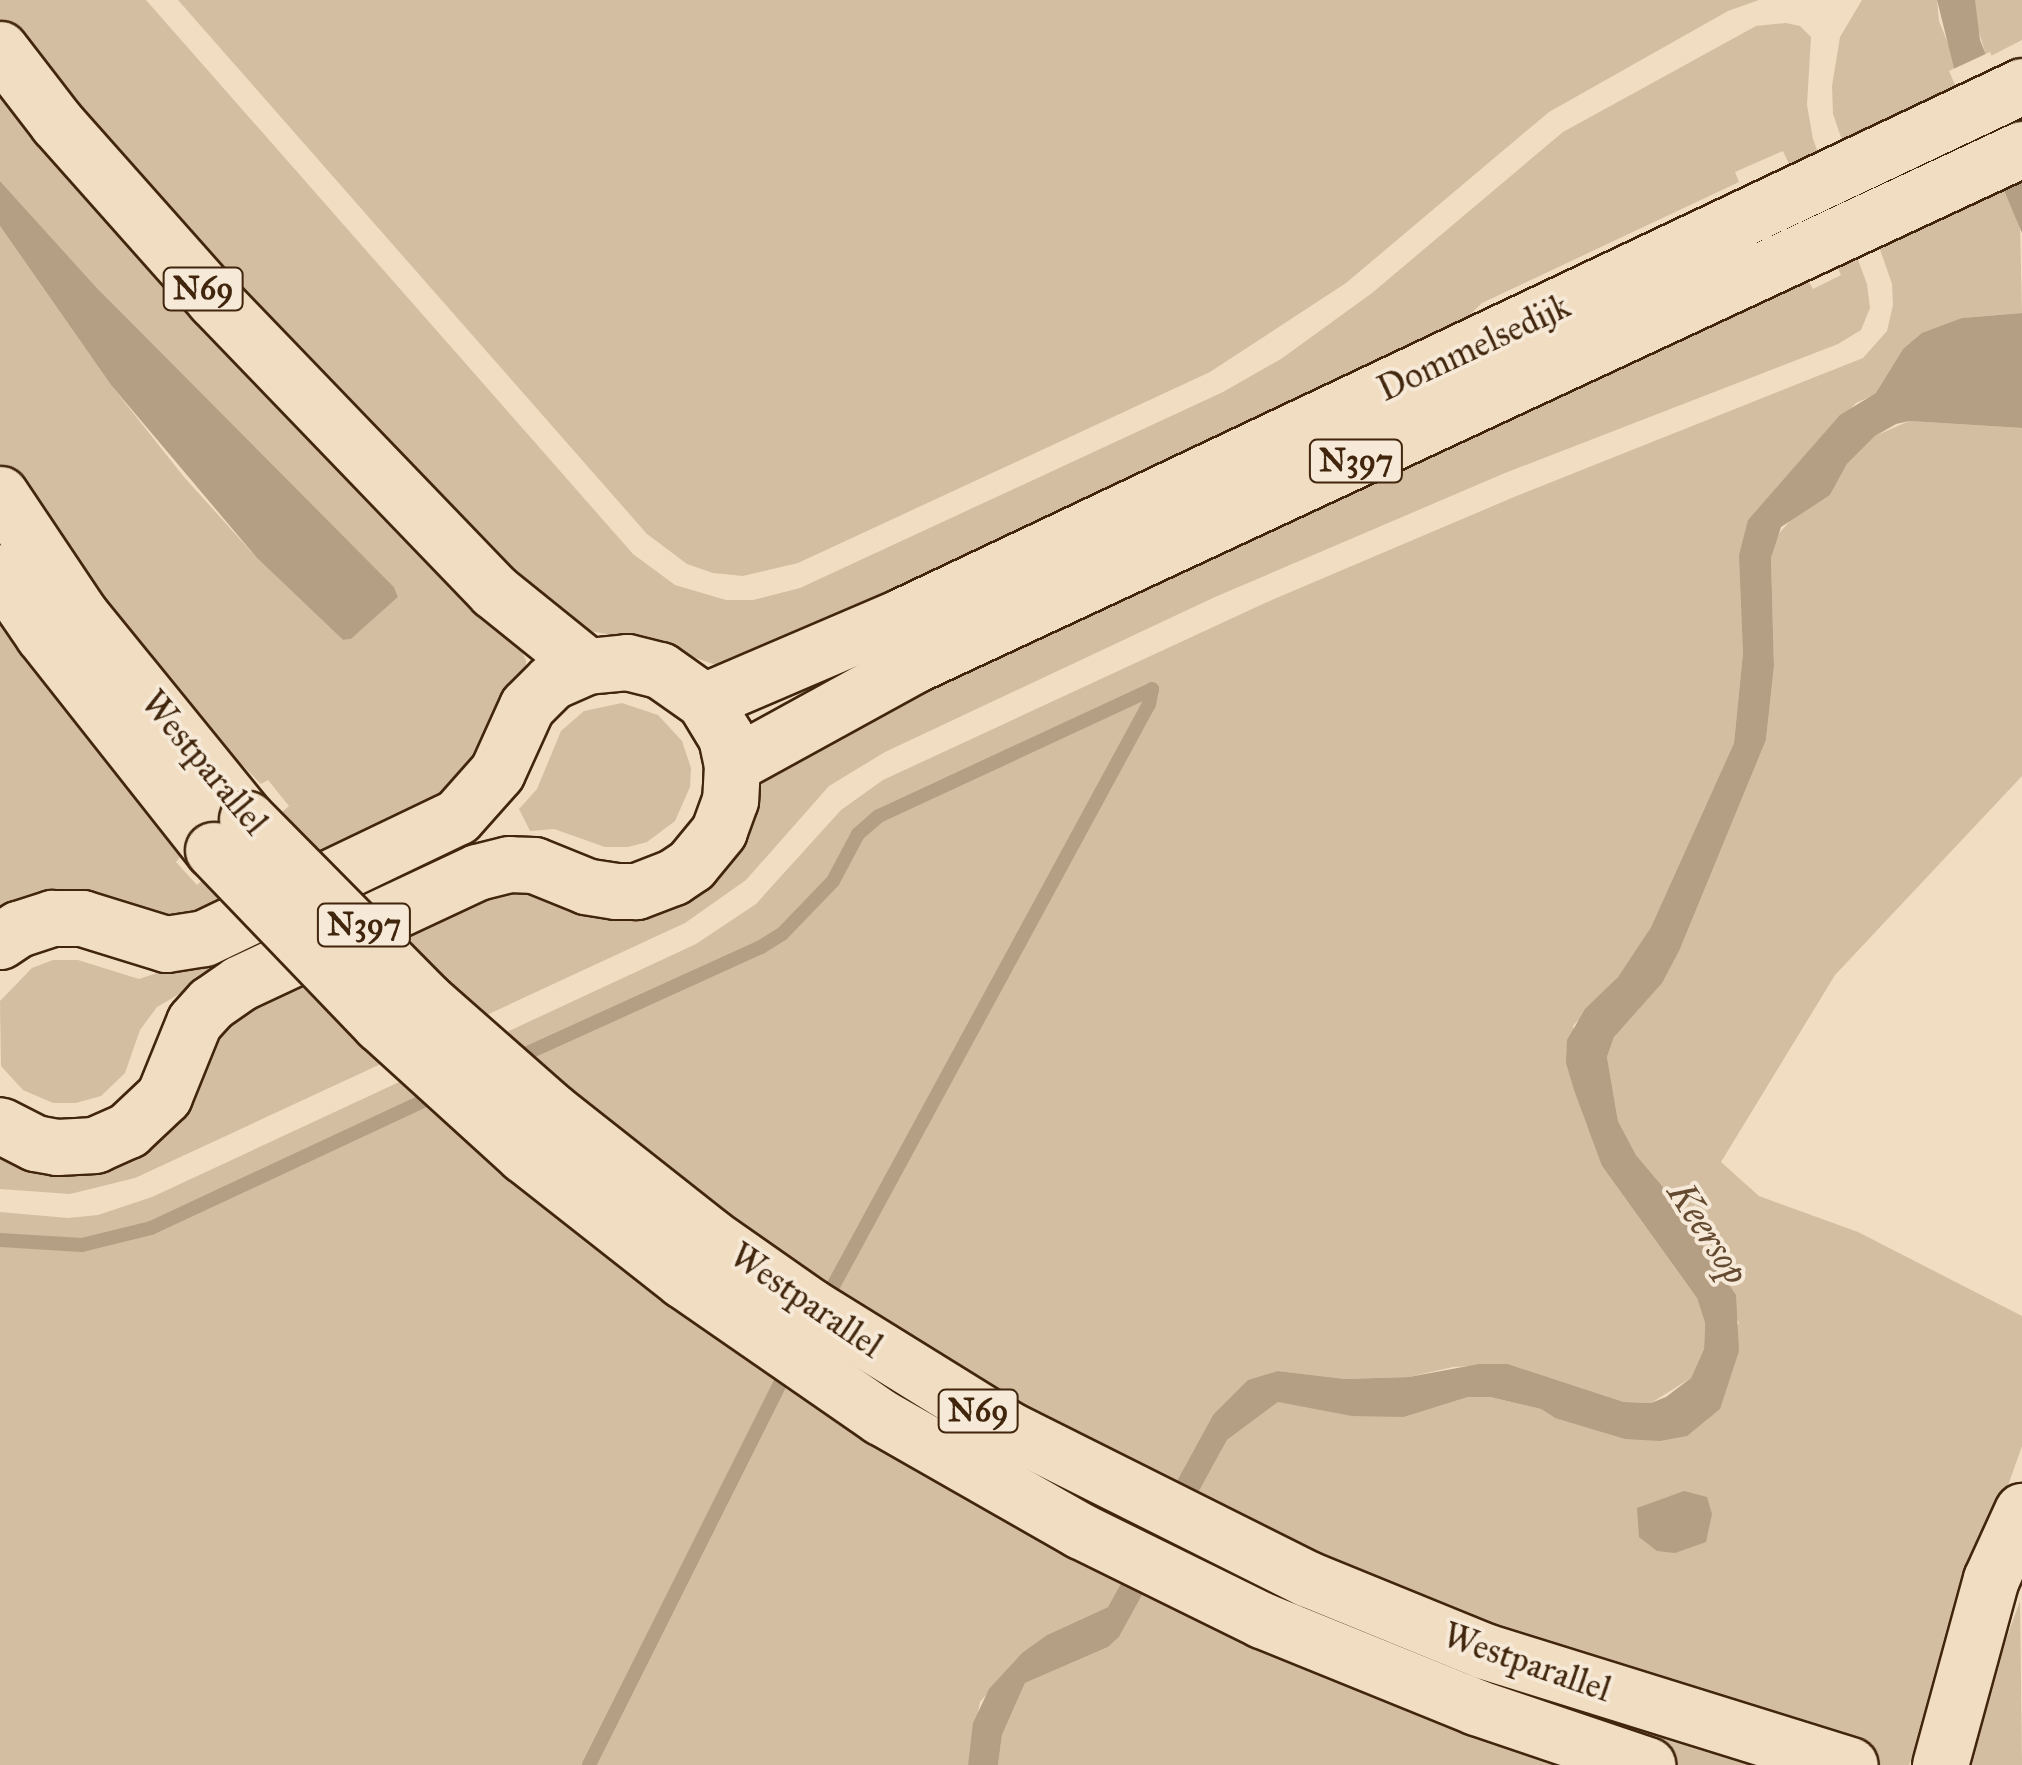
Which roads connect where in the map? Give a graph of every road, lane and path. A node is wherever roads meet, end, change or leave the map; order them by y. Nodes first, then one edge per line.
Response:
1 (0, 49) edge
2 (2022, 86) edge
3 (2022, 149) edge
4 (0, 494) edge
5 (0, 572) edge
6 (588, 666) junction
7 (704, 700) junction
8 (732, 765) junction
9 (230, 834) junction
10 (0, 941) edge
11 (0, 1126) edge
12 (2022, 1511) edge
13 (1647, 1765) edge
14 (1850, 1765) edge
15 (1940, 1765) edge

1 - 6 main road, N69
2 - 7 main road, Dommelsedijk / N397
3 - 8 main road, Dommelsedijk / N397
4 - 9 main road, Westparallel / N69
5 - 9 main road, Westparallel / N69
6 - 7 main road, N397
6 - 10 main road, N397
7 - 8 main road, N397
8 - 11 main road, N397
9 - 13 main road, Westparallel / N69, bridge
9 - 14 main road, Westparallel / N69, bridge
12 - 15 main road

